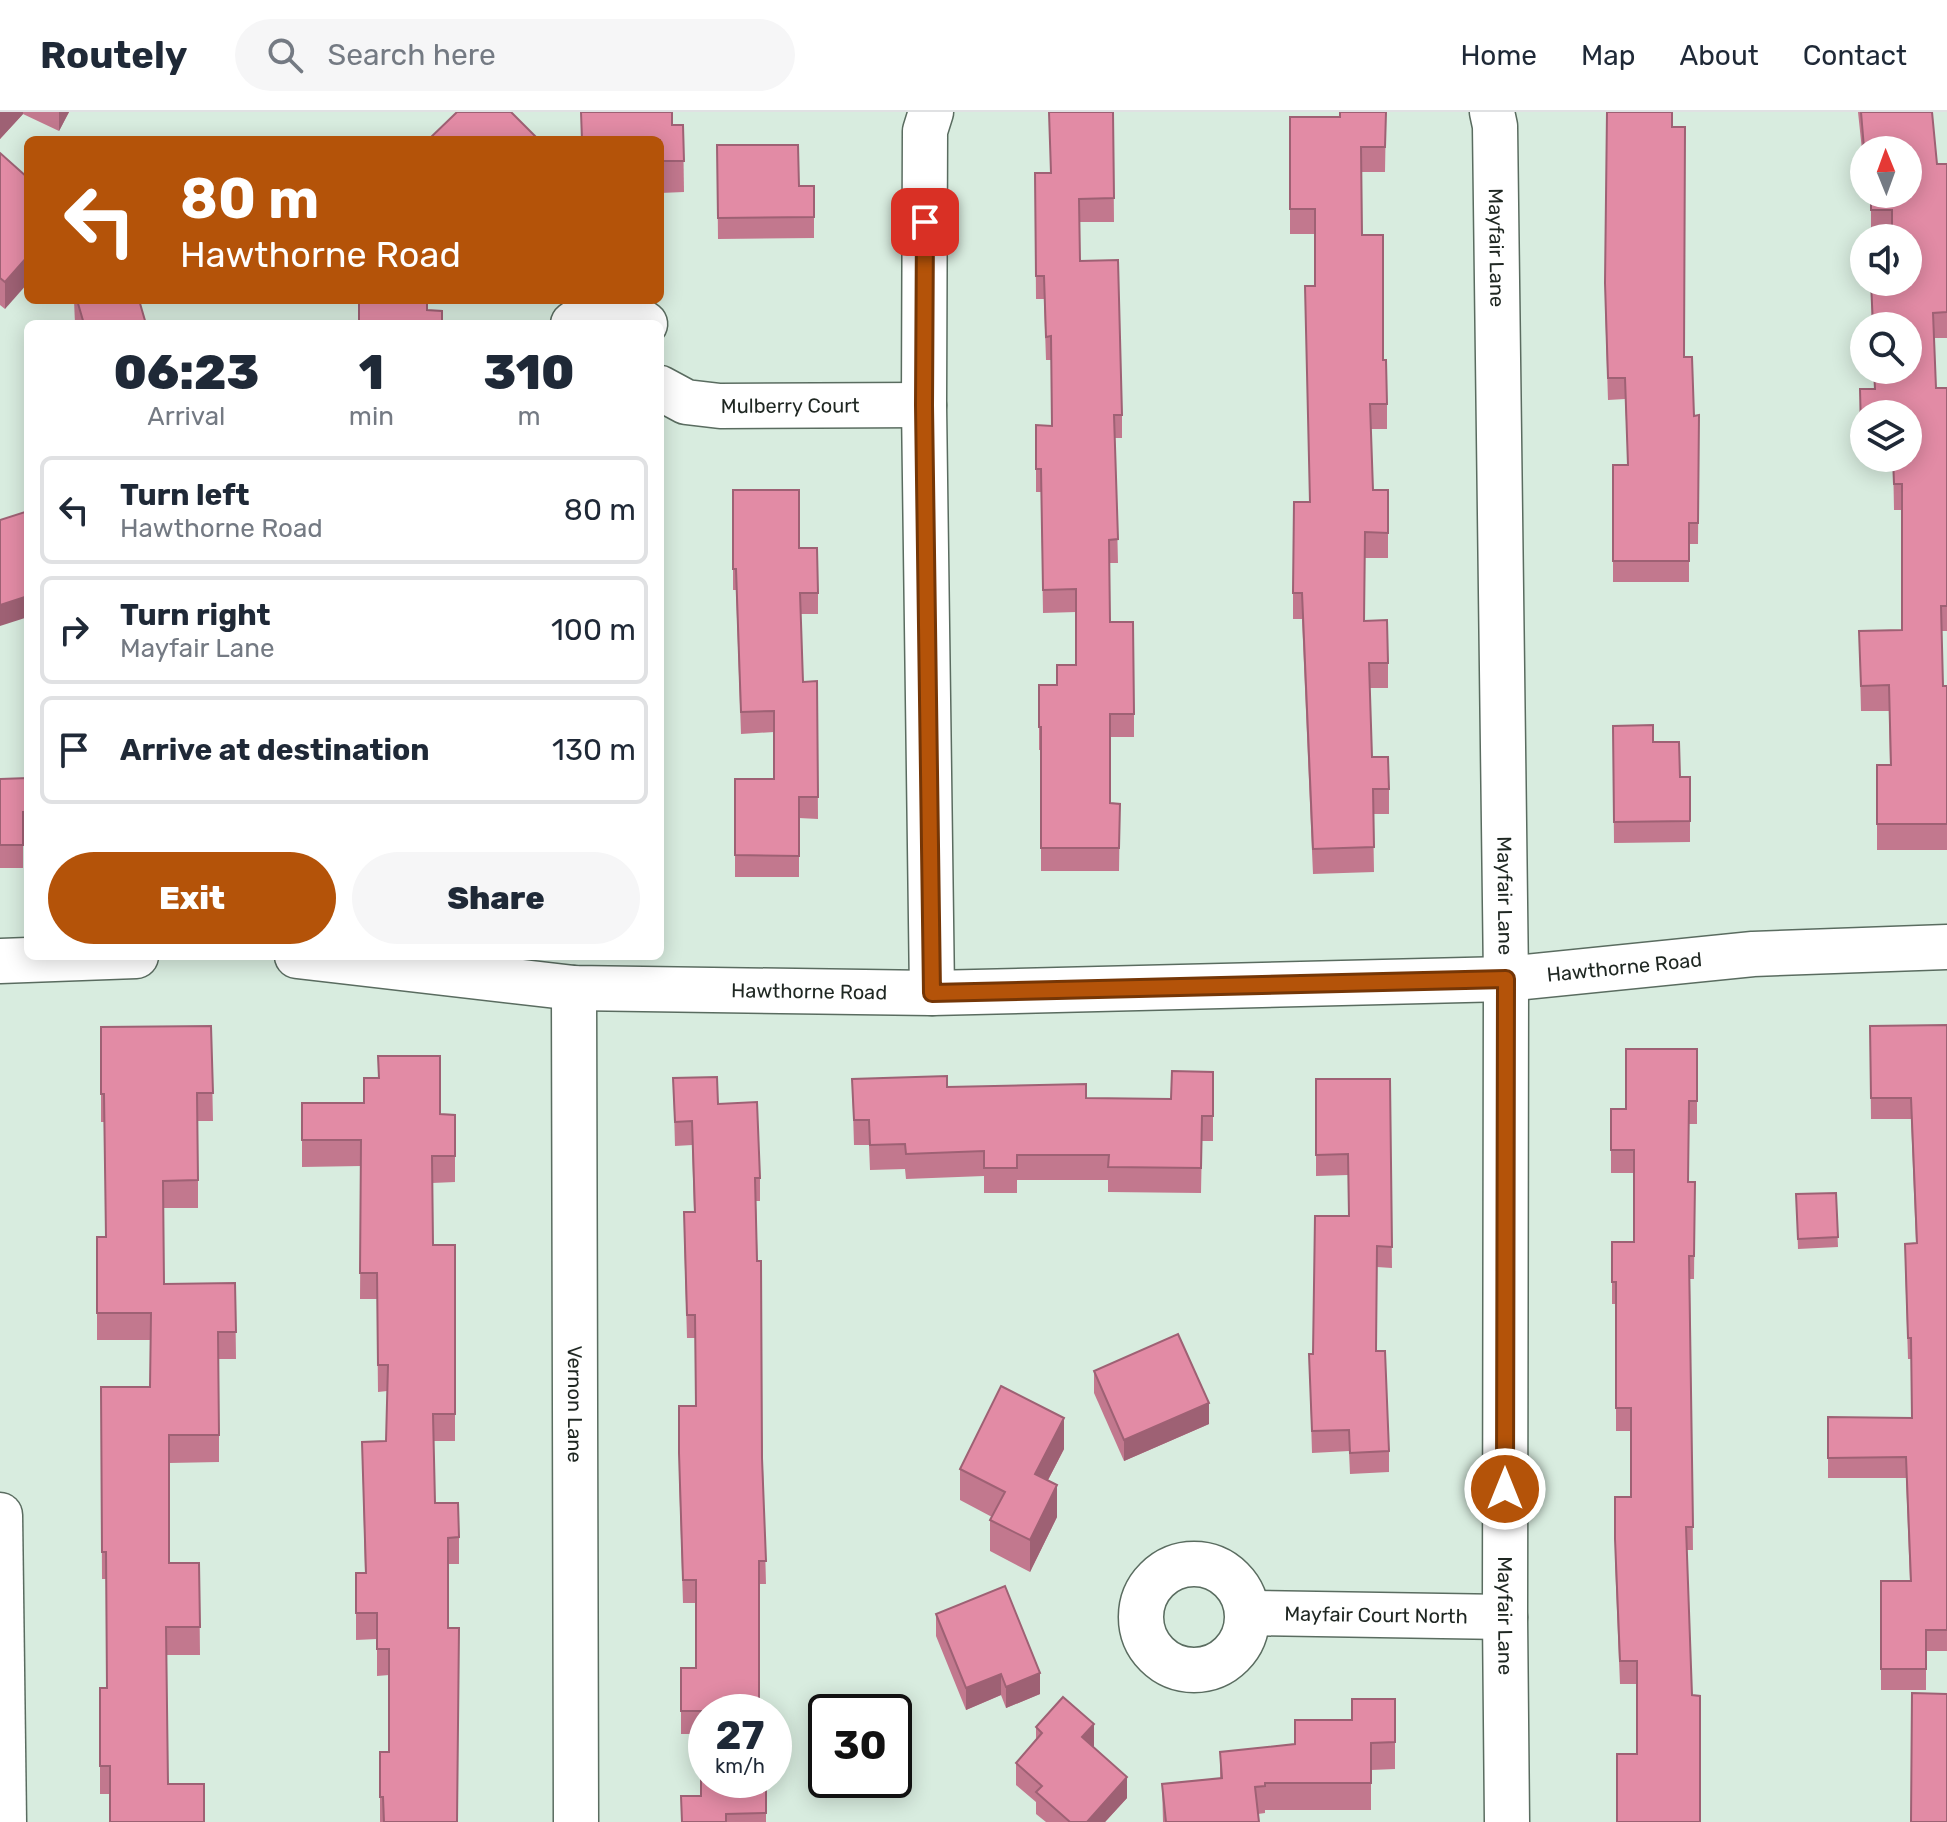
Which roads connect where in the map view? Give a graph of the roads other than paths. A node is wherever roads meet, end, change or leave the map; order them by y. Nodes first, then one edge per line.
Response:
1 (931, 112) edge
2 (1492, 112) edge
3 (578, 320) edge
4 (640, 320) edge
5 (664, 390) edge
6 (924, 405) junction
7 (1947, 947) edge
8 (27, 960) edge
9 (332, 960) edge
10 (0, 961) edge
11 (1506, 979) junction
12 (574, 988) junction
13 (932, 993) junction
14 (0, 1515) edge
15 (1248, 1613) dead end
16 (1505, 1617) junction
17 (4, 1822) edge
18 (576, 1822) edge
19 (1507, 1822) edge

1 - 6 street
2 - 11 street, Mayfair Lane
3 - 4 street
5 - 6 street, Mulberry Court
6 - 13 street
7 - 11 street, Hawthorne Road
8 - 10 street
9 - 12 street, Hawthorne Road
11 - 13 street, Hawthorne Road
11 - 16 street, Mayfair Lane
12 - 13 street, Hawthorne Road
12 - 18 street, Vernon Lane
14 - 17 street
15 - 16 street, Mayfair Court North
16 - 19 street, Mayfair Lane

